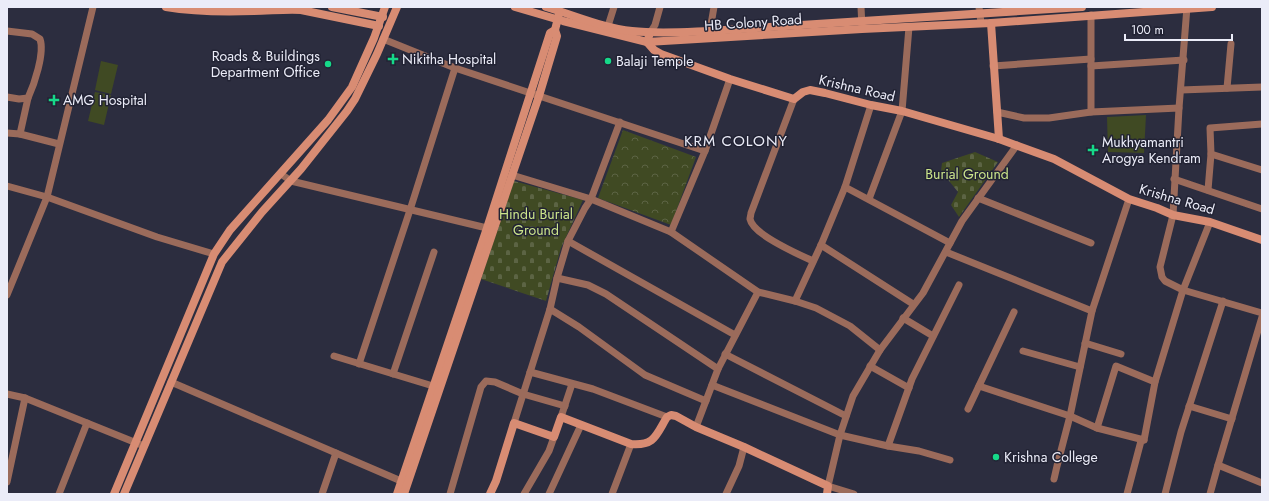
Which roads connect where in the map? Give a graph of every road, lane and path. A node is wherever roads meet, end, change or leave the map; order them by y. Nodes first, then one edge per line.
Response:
1 (93, 7) edge
2 (166, 7) edge
3 (332, 7) edge
4 (385, 7) edge
5 (396, 7) edge
6 (515, 7) edge
7 (546, 7) edge
8 (614, 7) edge
9 (660, 7) edge
10 (714, 7) edge
11 (861, 7) edge
12 (1082, 7) edge
13 (1212, 7) edge
14 (290, 8) edge
15 (1187, 8) edge
16 (188, 9) edge
17 (979, 11) edge
18 (560, 12) edge
19 (1091, 15) junction
20 (383, 17) junction
21 (981, 23) junction
22 (991, 23) junction
23 (862, 25) junction
24 (379, 26) junction
25 (608, 26) junction
26 (909, 27) junction
27 (7, 31) edge
28 (650, 33) junction
29 (709, 35) junction
30 (383, 39) junction
31 (647, 42) junction
32 (1231, 44) dead end
33 (1184, 60) junction
34 (1091, 63) junction
35 (993, 66) junction
36 (455, 68) junction
37 (730, 79) junction
38 (1262, 87) edge
39 (1227, 88) junction
40 (1181, 90) junction
41 (535, 95) junction
42 (7, 97) edge
43 (28, 98) junction
44 (794, 99) junction
45 (871, 105) junction
46 (1179, 108) junction
47 (902, 111) junction
48 (997, 112) junction
49 (1091, 112) junction
50 (620, 122) junction
51 (1262, 124) edge
52 (7, 133) edge
53 (20, 134) junction
54 (999, 139) junction
55 (59, 144) junction
56 (1017, 145) junction
57 (706, 151) junction
58 (1211, 154) junction
59 (1262, 170) edge
60 (281, 174) junction
61 (512, 175) junction
62 (1174, 179) junction
63 (292, 181) junction
64 (7, 186) edge
65 (845, 187) junction
66 (1208, 190) junction
67 (47, 197) junction
68 (978, 198) junction
69 (591, 199) junction
70 (869, 199) junction
71 (1129, 199) junction
72 (1262, 209) edge
73 (410, 210) junction
74 (1173, 215) junction
75 (1210, 222) junction
76 (490, 229) junction
77 (671, 232) junction
78 (1262, 240) edge
79 (568, 241) junction
80 (950, 243) junction
81 (1091, 243) dead end
82 (821, 245) junction
83 (434, 252) dead end
84 (946, 252) junction
85 (214, 254) junction
86 (813, 261) junction
87 (557, 278) junction
88 (959, 285) dead end
89 (1183, 290) junction
90 (758, 292) junction
91 (7, 295) edge
92 (795, 301) junction
93 (1223, 301) junction
94 (913, 304) junction
95 (550, 309) junction
96 (1092, 310) junction
97 (1014, 312) dead end
98 (1262, 313) edge
99 (1262, 317) edge
100 (903, 318) junction
101 (735, 335) junction
102 (933, 336) junction
103 (1085, 343) junction
104 (880, 350) junction
105 (1023, 351) dead end
106 (725, 354) junction
107 (1121, 354) dead end
108 (334, 356) dead end
109 (359, 364) junction
110 (870, 366) junction
111 (1080, 367) junction
112 (718, 369) junction
113 (530, 372) junction
114 (392, 374) junction
115 (171, 382) junction
116 (1155, 382) junction
117 (572, 384) junction
118 (433, 386) junction
119 (712, 386) junction
120 (979, 386) junction
121 (909, 388) junction
122 (7, 394) edge
123 (523, 394) junction
124 (25, 398) junction
125 (706, 401) junction
126 (565, 406) junction
127 (1189, 406) junction
128 (968, 409) dead end
129 (846, 416) junction
130 (1070, 416) junction
131 (561, 417) junction
132 (667, 417) junction
133 (1232, 419) junction
134 (87, 423) junction
135 (514, 423) junction
136 (581, 425) junction
137 (696, 427) junction
138 (1097, 428) junction
139 (840, 435) junction
140 (554, 437) junction
141 (1144, 440) junction
142 (136, 443) junction
143 (631, 444) junction
144 (144, 446) junction
145 (744, 446) junction
146 (888, 446) junction
147 (336, 453) junction
148 (950, 460) dead end
149 (1218, 465) junction
150 (1054, 479) dead end
151 (402, 481) junction
152 (7, 482) edge
153 (1262, 483) edge
154 (827, 490) edge
155 (59, 494) edge
156 (114, 494) edge
157 (124, 494) edge
158 (322, 494) edge
159 (397, 494) edge
160 (404, 494) edge
161 (450, 494) edge
162 (490, 494) edge
163 (524, 494) edge
164 (549, 494) edge
165 (612, 494) edge
166 (726, 494) edge
167 (854, 494) edge
168 (1127, 494) edge
169 (1165, 494) edge
170 (1210, 494) edge

1 - 55 street
2 - 16 street
3 - 20 street
4 - 20 street
5 - 30 street
6 - 18 street, HB Colony Road
7 - 18 street
8 - 25 street
9 - 28 street
10 - 29 street
11 - 23 street
12 - 17 street
13 - 15 street, HB Colony Road
14 - 16 street
14 - 24 street
15 - 19 street, HB Colony Road
15 - 33 street
17 - 21 street
17 - 23 street
18 - 25 street
18 - 31 street, HB Colony Road
18 - 41 street
19 - 22 street, HB Colony Road
19 - 34 street
20 - 24 street
21 - 22 street, HB Colony Road
21 - 26 street, HB Colony Road
22 - 35 street
23 - 26 street, HB Colony Road
23 - 29 street, HB Colony Road
24 - 60 street
25 - 28 street
26 - 47 street
27 - 43 street
28 - 29 street
28 - 31 street
29 - 31 street, HB Colony Road
30 - 36 street
30 - 63 street
31 - 37 street
32 - 39 street
33 - 34 street
33 - 40 street
34 - 35 street
34 - 49 street
35 - 48 street
36 - 41 street
36 - 73 street
37 - 44 street
37 - 57 street
38 - 39 street
39 - 40 street
40 - 46 street
41 - 50 street
41 - 61 street
41 - 76 street
42 - 43 street
43 - 53 street
44 - 45 street, Krishna Road
44 - 86 street
45 - 47 street, Krishna Road
45 - 65 street
46 - 49 street
46 - 62 street
47 - 54 street, Krishna Road
47 - 70 street
48 - 49 street
48 - 54 street
50 - 57 street
50 - 69 street
51 - 58 street
52 - 53 street
53 - 55 street
54 - 56 street, Krishna Road
55 - 67 street
56 - 68 street
56 - 71 street, Krishna Road
57 - 77 street
58 - 59 street
58 - 66 street
60 - 63 street
60 - 85 street
61 - 69 street
61 - 76 street
62 - 66 street
62 - 74 street
63 - 73 street
63 - 115 street
64 - 67 street
65 - 70 street
65 - 82 street
66 - 72 street
67 - 85 street
67 - 91 street
68 - 80 street
68 - 81 street
69 - 77 street
69 - 79 street
70 - 80 street
71 - 74 street, Krishna Road
71 - 96 street
73 - 76 street
73 - 109 street
74 - 75 street, Krishna Road
74 - 89 street
75 - 78 street, Krishna Road
75 - 89 street
76 - 118 street
76 - 160 street
77 - 90 street
79 - 87 street
79 - 101 street
80 - 84 street
82 - 86 street
82 - 94 street
83 - 114 street
84 - 94 street
84 - 96 street
85 - 142 street
86 - 92 street
87 - 95 street
87 - 112 street
88 - 102 street
89 - 93 street
89 - 116 street
90 - 92 street
90 - 101 street
92 - 104 street
93 - 98 street
93 - 127 street
94 - 100 street
95 - 113 street
95 - 125 street
96 - 103 street
97 - 120 street
99 - 133 street
100 - 102 street
100 - 104 street
101 - 106 street
102 - 121 street
103 - 107 street
103 - 111 street
104 - 110 street
105 - 111 street
106 - 112 street
106 - 129 street
108 - 109 street
109 - 114 street
110 - 121 street
110 - 129 street
111 - 130 street
112 - 119 street
113 - 117 street
113 - 123 street
114 - 118 street
115 - 144 street
115 - 147 street
116 - 138 street
116 - 141 street
117 - 126 street
117 - 132 street
118 - 151 street
119 - 125 street
119 - 139 street
120 - 128 street
120 - 130 street
121 - 146 street
122 - 124 street
123 - 126 street
123 - 135 street
123 - 161 street
124 - 134 street
124 - 152 street
125 - 137 street
126 - 131 street
127 - 133 street
127 - 169 street
129 - 139 street
130 - 138 street
130 - 150 street
131 - 136 street
131 - 140 street
132 - 137 street
132 - 143 street
133 - 149 street
134 - 142 street
134 - 155 street
135 - 140 street
135 - 162 street
136 - 143 street
136 - 164 street
137 - 145 street
138 - 141 street
139 - 146 street
139 - 154 street
140 - 163 street
141 - 168 street
142 - 144 street
142 - 156 street
143 - 165 street
144 - 157 street
145 - 154 street
145 - 166 street
146 - 148 street
147 - 151 street
147 - 158 street
149 - 153 street
149 - 170 street
151 - 159 street
154 - 167 street

